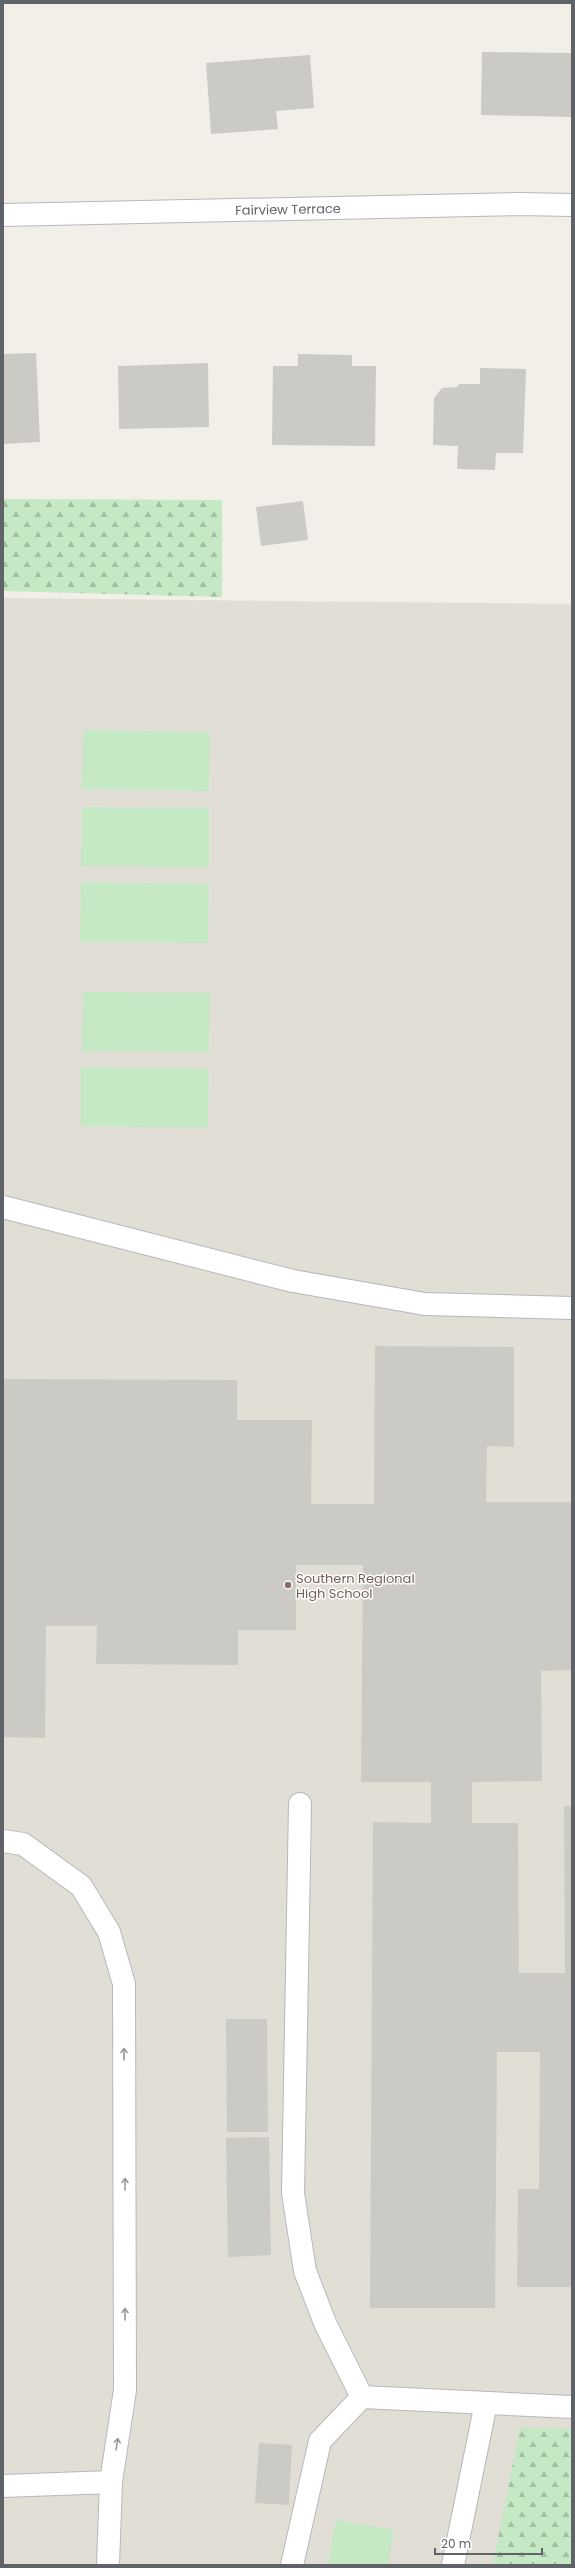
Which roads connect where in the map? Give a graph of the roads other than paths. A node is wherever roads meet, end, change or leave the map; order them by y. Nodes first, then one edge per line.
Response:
1 (572, 205) edge
2 (3, 215) edge
3 (3, 1207) edge
4 (572, 1308) edge
5 (300, 1804) dead end
6 (3, 1840) edge
7 (362, 2397) junction
8 (486, 2403) junction
9 (572, 2407) edge
10 (111, 2482) junction
11 (3, 2486) edge
12 (108, 2565) edge
13 (292, 2565) edge
14 (453, 2565) edge

1 - 2 street, Fairview Terrace
3 - 4 street
5 - 7 street
10 -> 6 street
7 - 8 street
7 - 13 street
8 - 9 street
8 - 14 street
10 - 11 street
10 - 12 street

